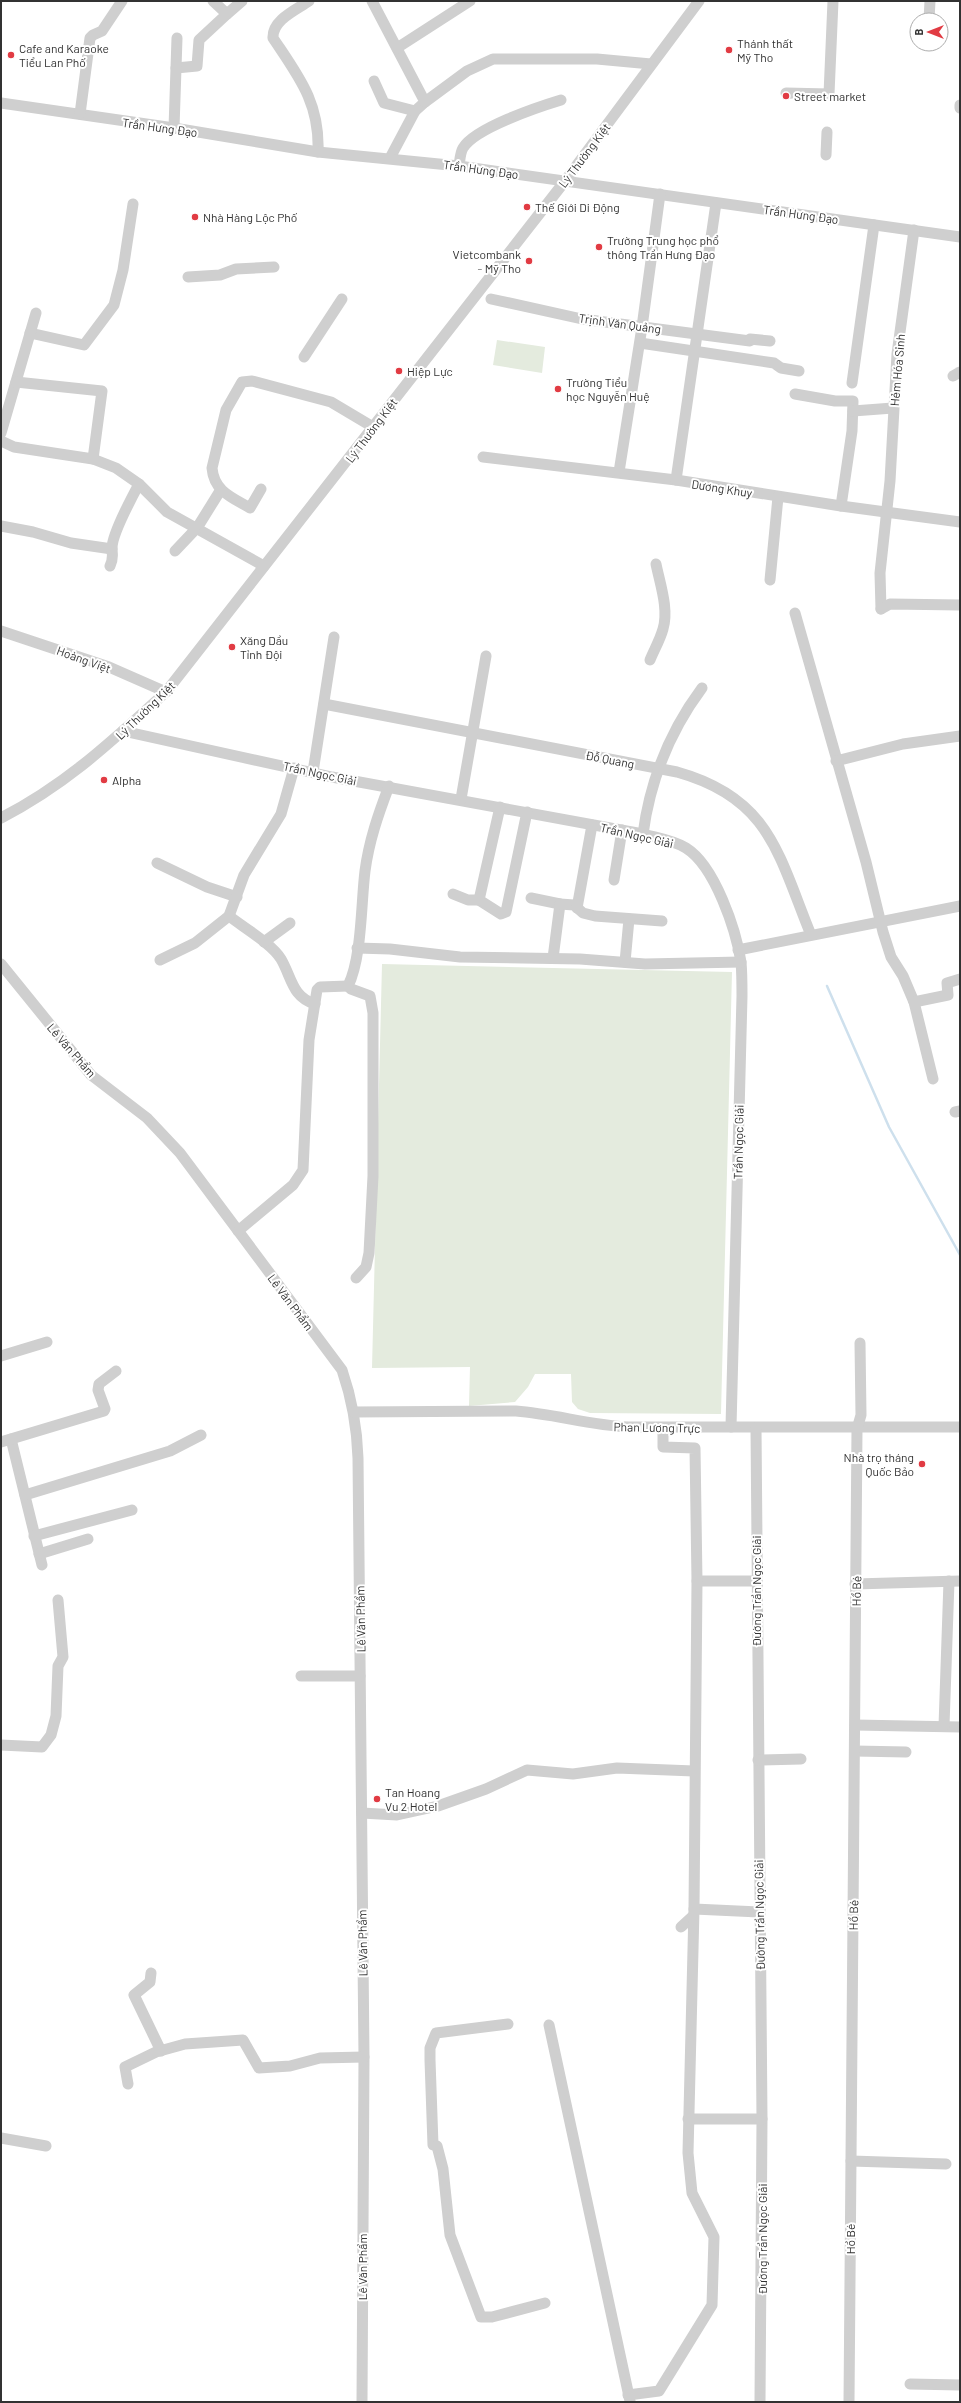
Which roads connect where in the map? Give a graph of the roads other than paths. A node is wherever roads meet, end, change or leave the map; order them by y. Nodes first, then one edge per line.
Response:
1 (122, 1) edge
2 (213, 1) edge
3 (242, 1) edge
4 (310, 1) edge
5 (372, 1) edge
6 (470, 1) edge
7 (700, 1) edge
8 (833, 1) edge
9 (930, 1) edge
10 (929, 12) edge
11 (227, 14) junction
12 (177, 38) dead end
13 (397, 48) junction
14 (652, 64) junction
15 (176, 68) junction
16 (374, 81) dead end
17 (786, 93) dead end
18 (561, 100) dead end
19 (425, 102) junction
20 (1, 103) edge
21 (960, 105) edge
22 (960, 108) edge
23 (415, 111) junction
24 (80, 114) junction
25 (174, 128) junction
26 (827, 132) dead end
27 (318, 152) junction
28 (826, 155) dead end
29 (390, 158) junction
30 (459, 166) junction
31 (564, 181) junction
32 (660, 194) junction
33 (716, 203) junction
34 (133, 204) dead end
35 (874, 225) junction
36 (914, 230) junction
37 (960, 237) edge
38 (274, 267) dead end
39 (188, 277) dead end
40 (342, 299) dead end
41 (491, 299) dead end
42 (36, 313) dead end
43 (642, 327) junction
44 (30, 333) junction
45 (697, 333) junction
46 (770, 341) dead end
47 (640, 343) junction
48 (694, 351) junction
49 (304, 357) dead end
50 (799, 371) dead end
51 (16, 382) junction
52 (852, 383) dead end
53 (795, 394) dead end
54 (893, 408) junction
55 (853, 411) junction
56 (373, 427) junction
57 (1, 433) edge
58 (1, 441) edge
59 (483, 457) dead end
60 (93, 459) junction
61 (618, 472) junction
62 (676, 480) junction
63 (139, 484) junction
64 (261, 489) dead end
65 (220, 491) junction
66 (778, 497) junction
67 (841, 506) junction
68 (888, 511) junction
69 (960, 522) edge
70 (1, 526) edge
71 (196, 527) junction
72 (112, 548) junction
73 (175, 552) dead end
74 (656, 564) dead end
75 (110, 566) dead end
76 (264, 566) junction
77 (770, 580) dead end
78 (960, 605) edge
79 (795, 613) dead end
80 (1, 631) edge
81 (334, 637) dead end
82 (486, 656) dead end
83 (650, 660) dead end
84 (702, 688) dead end
85 (166, 692) junction
86 (324, 704) junction
87 (123, 731) junction
88 (474, 731) junction
89 (960, 736) edge
90 (836, 761) junction
91 (294, 768) junction
92 (658, 768) junction
93 (313, 772) junction
94 (389, 786) junction
95 (461, 799) junction
96 (500, 807) junction
97 (526, 812) junction
98 (1, 818) edge
99 (592, 825) junction
100 (622, 830) junction
101 (643, 834) junction
102 (157, 863) dead end
103 (614, 880) dead end
104 (453, 894) dead end
105 (237, 897) junction
106 (531, 898) dead end
107 (479, 900) junction
108 (560, 904) junction
109 (960, 906) edge
110 (577, 908) junction
111 (229, 916) junction
112 (629, 919) junction
113 (662, 921) dead end
114 (880, 922) junction
115 (290, 924) dead end
116 (811, 935) junction
117 (264, 942) junction
118 (357, 948) junction
119 (738, 950) junction
120 (553, 958) junction
121 (160, 960) dead end
122 (624, 962) junction
123 (741, 962) junction
124 (1, 964) edge
125 (960, 979) edge
126 (348, 986) junction
127 (914, 1002) junction
128 (315, 1004) junction
129 (933, 1079) dead end
130 (238, 1231) junction
131 (356, 1278) dead end
132 (47, 1342) dead end
133 (860, 1343) dead end
134 (1, 1356) edge
135 (116, 1371) dead end
136 (354, 1412) junction
137 (731, 1427) junction
138 (663, 1428) junction
139 (756, 1428) junction
140 (960, 1428) edge
141 (857, 1429) junction
142 (201, 1435) dead end
143 (6, 1441) edge
144 (25, 1495) junction
145 (132, 1510) dead end
146 (34, 1536) junction
147 (88, 1539) dead end
148 (39, 1554) junction
149 (42, 1565) dead end
150 (697, 1581) junction
151 (756, 1581) junction
152 (955, 1581) edge
153 (855, 1584) junction
154 (58, 1600) dead end
155 (301, 1676) dead end
156 (360, 1676) junction
157 (855, 1725) junction
158 (944, 1726) junction
159 (960, 1727) edge
160 (1, 1745) edge
161 (855, 1751) junction
162 (906, 1752) dead end
163 (801, 1759) dead end
164 (758, 1760) junction
165 (694, 1770) junction
166 (362, 1813) junction
167 (693, 1912) junction
168 (760, 1912) junction
169 (681, 1927) dead end
170 (151, 1973) dead end
171 (508, 2024) dead end
172 (549, 2025) dead end
173 (160, 2050) junction
174 (364, 2057) junction
175 (128, 2084) dead end
176 (688, 2119) junction
177 (762, 2119) junction
178 (1, 2138) edge
179 (46, 2146) dead end
180 (851, 2161) junction
181 (946, 2164) dead end
182 (545, 2302) dead end
183 (910, 2384) dead end
184 (960, 2385) edge
185 (629, 2399) edge
186 (362, 2402) edge
187 (760, 2402) edge
188 (849, 2402) edge

1 - 24 street
2 - 11 street
3 - 11 street
4 - 27 street
5 - 13 street
6 - 13 street
7 - 14 street, Lý Thường Kiệt
8 - 17 street
9 - 10 street
11 - 15 street
12 - 15 street
13 - 19 street
14 - 19 street
14 - 31 street, Lý Thường Kiệt
15 - 25 street
16 - 23 street
18 - 30 street
19 - 23 street
20 - 24 street, Trần Hưng Đạo
21 - 22 street
23 - 29 street
24 - 25 street, Trần Hưng Đạo
25 - 27 street, Trần Hưng Đạo
26 - 28 street
27 - 29 street, Trần Hưng Đạo
29 - 30 street, Trần Hưng Đạo
30 - 31 street, Trần Hưng Đạo
31 - 32 street, Trần Hưng Đạo
31 - 56 street, Lý Thường Kiệt
32 - 33 street, Trần Hưng Đạo
32 - 43 street
33 - 35 street, Trần Hưng Đạo
33 - 45 street
34 - 44 street
35 - 36 street, Trần Hưng Đạo
35 - 52 street
36 - 37 street, Trần Hưng Đạo
36 - 54 street, Hẻm Hóa Sinh
38 - 39 street
40 - 49 street
41 - 43 street, Trịnh Văn Quảng
42 - 44 street
43 - 45 street, Trịnh Văn Quảng
43 - 47 street
44 - 51 street
45 - 46 street, Trịnh Văn Quảng
45 - 48 street
47 - 48 street
47 - 61 street
48 - 50 street
48 - 62 street
51 - 57 street
51 - 60 street
53 - 55 street
54 - 55 street
54 - 68 street, Hẻm Hóa Sinh
55 - 67 street
56 - 65 street
56 - 76 street, Lý Thường Kiệt
58 - 60 street
59 - 61 street, Dương Khuy
60 - 63 street
61 - 62 street, Dương Khuy
62 - 66 street, Dương Khuy
63 - 71 street
63 - 72 street
64 - 65 street
65 - 71 street
66 - 67 street, Dương Khuy
66 - 77 street
67 - 68 street, Dương Khuy
68 - 69 street, Dương Khuy
68 - 78 street, Hẻm Hóa Sinh
70 - 72 street
71 - 73 street
71 - 76 street
72 - 75 street
74 - 83 street
76 - 85 street, Lý Thường Kiệt
79 - 90 street
80 - 85 street, Hoàng Việt
81 - 86 street
82 - 88 street
84 - 92 street
85 - 87 street, Lý Thường Kiệt
86 - 88 street, Đỗ Quang
86 - 93 street
87 - 91 street, Trần Ngọc Giải
87 - 98 street, Lý Thường Kiệt
88 - 92 street, Đỗ Quang
88 - 95 street
89 - 90 street
90 - 114 street
91 - 93 street, Trần Ngọc Giải
91 - 105 street
92 - 101 street
92 - 116 street, Đỗ Quang
93 - 94 street, Trần Ngọc Giải
94 - 95 street, Trần Ngọc Giải
94 - 118 street
95 - 96 street, Trần Ngọc Giải
96 - 97 street, Trần Ngọc Giải
96 - 107 street
97 - 99 street, Trần Ngọc Giải
97 - 107 street
99 - 100 street, Trần Ngọc Giải
99 - 110 street
100 - 101 street, Trần Ngọc Giải
100 - 103 street
101 - 119 street, Trần Ngọc Giải
102 - 105 street
104 - 107 street
105 - 111 street
106 - 108 street
108 - 110 street
108 - 120 street
109 - 114 street
110 - 112 street
111 - 117 street
111 - 121 street
112 - 113 street
112 - 122 street
114 - 116 street
114 - 127 street
115 - 117 street
116 - 119 street
117 - 128 street
118 - 120 street
118 - 126 street
119 - 123 street, Trần Ngọc Giải
120 - 122 street
122 - 123 street
123 - 137 street, Trần Ngọc Giải
124 - 130 street, Lê Văn Phẩm
125 - 127 street
126 - 128 street
126 - 131 street
127 - 129 street
128 - 130 street
130 - 136 street, Lê Văn Phẩm
132 - 134 street
133 - 141 street, Hồ Bé
135 - 143 street
136 - 138 street, Phan Lương Trực
136 - 156 street, Lê Văn Phẩm
137 - 138 street, Phan Lương Trực
137 - 139 street, Phan Lương Trực
138 - 150 street
139 - 141 street, Phan Lương Trực
139 - 151 street, Đường Trần Ngọc Giải
140 - 141 street, Phan Lương Trực
141 - 153 street, Hồ Bé
142 - 144 street
143 - 144 street
144 - 146 street
145 - 146 street
146 - 148 street
147 - 148 street
148 - 149 street
150 - 151 street
150 - 165 street
151 - 164 street, Đường Trần Ngọc Giải
152 - 153 street
152 - 158 street
153 - 157 street, Hồ Bé
154 - 160 street
155 - 156 street
156 - 166 street, Lê Văn Phẩm
157 - 158 street
157 - 161 street, Hồ Bé
158 - 159 street
161 - 162 street
161 - 180 street, Hồ Bé
163 - 164 street
164 - 168 street, Đường Trần Ngọc Giải
165 - 166 street
165 - 167 street
166 - 174 street, Lê Văn Phẩm
167 - 168 street
167 - 169 street
167 - 176 street
168 - 177 street, Đường Trần Ngọc Giải
170 - 173 street
171 - 182 street
172 - 185 street
173 - 174 street
173 - 175 street
174 - 186 street, Lê Văn Phẩm
176 - 177 street
176 - 185 street
177 - 187 street, Đường Trần Ngọc Giải
178 - 179 street
180 - 181 street
180 - 188 street, Hồ Bé
183 - 184 street

